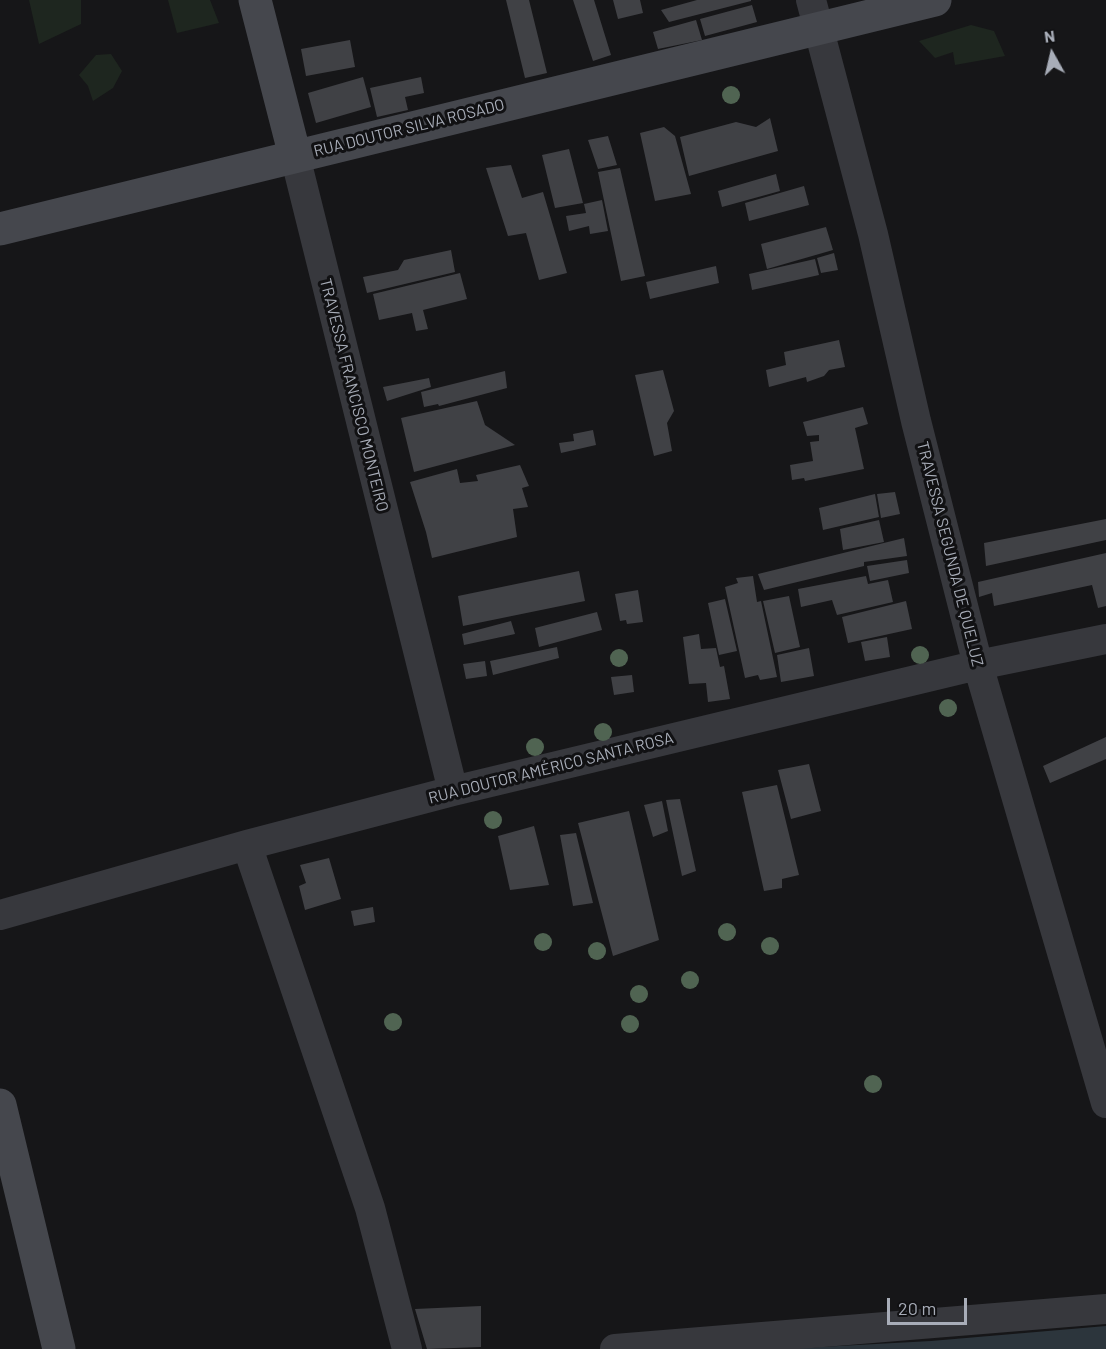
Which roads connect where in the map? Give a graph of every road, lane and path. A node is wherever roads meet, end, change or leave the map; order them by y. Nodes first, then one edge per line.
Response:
1 (255, 0) edge
2 (935, 0) edge
3 (815, 15) edge
4 (295, 156) junction
5 (0, 229) edge
6 (1106, 639) edge
7 (978, 665) junction
8 (453, 791) junction
9 (247, 845) junction
10 (0, 915) edge
11 (1106, 1104) edge
12 (0, 1105) edge
13 (1106, 1310) edge
14 (59, 1349) edge
15 (406, 1349) edge
16 (615, 1349) edge

1 - 4 street, TRAVESSA FRANCISCO MONTEIRO
2 - 3 street, RUA DOUTOR SILVA ROSADO
3 - 4 street, RUA DOUTOR SILVA ROSADO
3 - 7 street, TRAVESSA SEGUNDA DE QUELUZ
4 - 5 street, RUA DOUTOR SILVA ROSADO
4 - 8 street, TRAVESSA FRANCISCO MONTEIRO
6 - 7 street, RUA DOUTOR AMÉRICO SANTA ROSA
7 - 8 street, RUA DOUTOR AMÉRICO SANTA ROSA
7 - 11 street, TRAVESSA SEGUNDA DE QUELUZ
8 - 9 street, RUA DOUTOR AMÉRICO SANTA ROSA
9 - 10 street, RUA DOUTOR AMÉRICO SANTA ROSA
9 - 15 street
12 - 14 street
13 - 16 street

